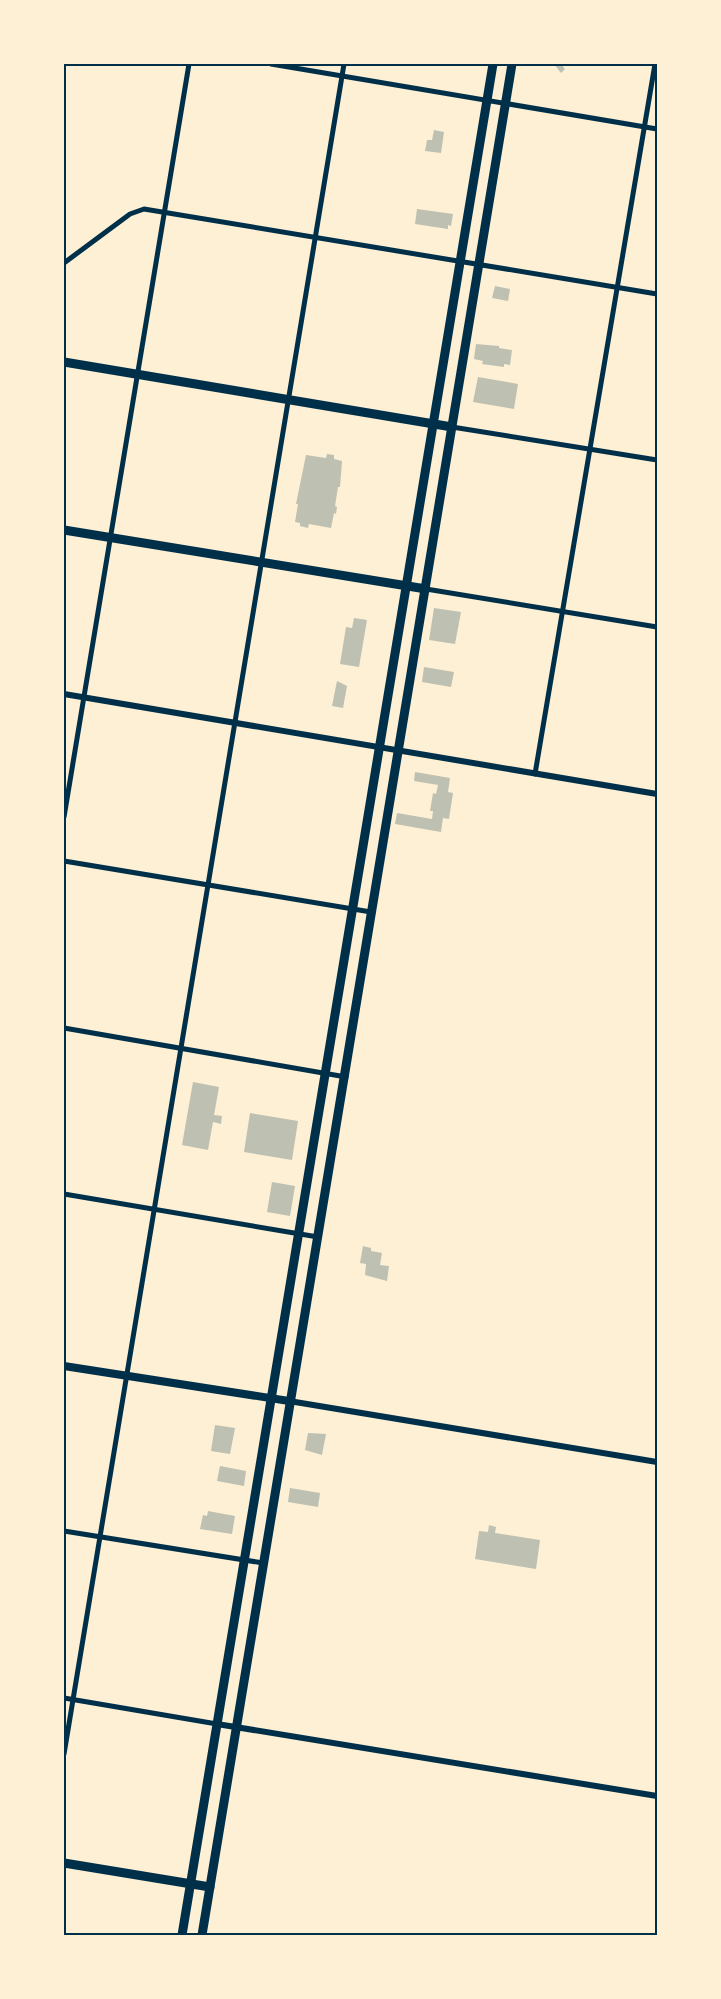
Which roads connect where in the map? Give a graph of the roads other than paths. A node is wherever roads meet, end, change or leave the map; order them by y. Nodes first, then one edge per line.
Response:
1 (189, 64) edge
2 (270, 64) edge
3 (344, 64) edge
4 (493, 64) edge
5 (512, 64) edge
6 (655, 64) edge
7 (342, 76) junction
8 (487, 99) junction
9 (506, 103) junction
10 (645, 126) junction
11 (657, 129) edge
12 (164, 212) junction
13 (315, 238) junction
14 (458, 262) junction
15 (64, 263) edge
16 (479, 265) junction
17 (618, 287) junction
18 (657, 294) edge
19 (64, 362) edge
20 (137, 375) junction
21 (287, 400) junction
22 (433, 425) junction
23 (452, 427) junction
24 (591, 450) junction
25 (657, 460) edge
26 (64, 530) edge
27 (109, 538) junction
28 (261, 562) junction
29 (405, 586) junction
30 (426, 590) junction
31 (564, 611) junction
32 (657, 627) edge
33 (64, 694) edge
34 (83, 697) junction
35 (234, 723) junction
36 (379, 748) junction
37 (398, 751) junction
38 (535, 774) junction
39 (657, 794) edge
40 (64, 817) edge
41 (64, 861) edge
42 (207, 886) junction
43 (353, 909) junction
44 (371, 912) junction
45 (64, 1028) edge
46 (180, 1047) junction
47 (324, 1074) junction
48 (346, 1077) junction
49 (64, 1194) edge
50 (152, 1210) junction
51 (297, 1234) junction
52 (318, 1237) junction
53 (64, 1366) edge
54 (126, 1376) junction
55 (272, 1398) junction
56 (289, 1401) junction
57 (657, 1462) edge
58 (64, 1531) edge
59 (100, 1537) junction
60 (245, 1560) junction
61 (263, 1563) junction
62 (64, 1698) edge
63 (73, 1700) junction
64 (217, 1724) junction
65 (237, 1727) junction
66 (64, 1754) edge
67 (657, 1796) edge
68 (64, 1863) edge
69 (191, 1884) junction
70 (210, 1887) junction
71 (182, 1935) edge
72 (202, 1935) edge

1 - 12 street
2 - 7 street
3 - 7 street
4 - 8 main road
5 - 9 main road
6 - 10 street
7 - 8 street
7 - 13 street
8 - 9 street
8 - 14 main road
9 - 10 street
9 - 16 main road
10 - 11 street
10 - 17 street
12 - 13 street
12 - 15 street
12 - 20 street
13 - 14 street
13 - 21 street
14 - 16 street
14 - 22 main road
16 - 17 street
16 - 23 main road
17 - 18 street
17 - 24 street
19 - 20 main road
20 - 21 main road
20 - 27 street
21 - 22 main road
21 - 28 street
22 - 23 main road
22 - 29 main road
23 - 24 street
23 - 30 main road
24 - 25 street
24 - 31 street
26 - 27 main road
27 - 28 main road
27 - 34 street
28 - 29 main road
28 - 35 street
29 - 30 main road
29 - 36 main road
30 - 31 street
30 - 37 main road
31 - 32 street
31 - 38 street
33 - 34 street
34 - 35 street
34 - 40 street
35 - 36 street
35 - 42 street
36 - 37 street
36 - 43 main road
37 - 38 street
37 - 44 main road
38 - 39 street
41 - 42 street
42 - 43 street
42 - 46 street
43 - 44 street
43 - 47 main road
44 - 48 main road
45 - 46 street
46 - 47 street
46 - 50 street
47 - 48 street
47 - 51 main road
48 - 52 main road
49 - 50 street
50 - 51 street
50 - 54 street
51 - 52 street
51 - 55 main road
52 - 56 main road
53 - 54 main road
54 - 55 main road
54 - 59 street
55 - 56 main road
55 - 60 main road
56 - 57 street
56 - 61 main road
58 - 59 street
59 - 60 street
59 - 63 street
60 - 61 street
60 - 64 main road
61 - 65 main road
62 - 63 street
63 - 64 street
63 - 66 street
64 - 65 street
64 - 69 main road
65 - 67 street
65 - 70 main road
68 - 69 main road
69 - 70 main road
69 - 71 main road
70 - 72 main road

